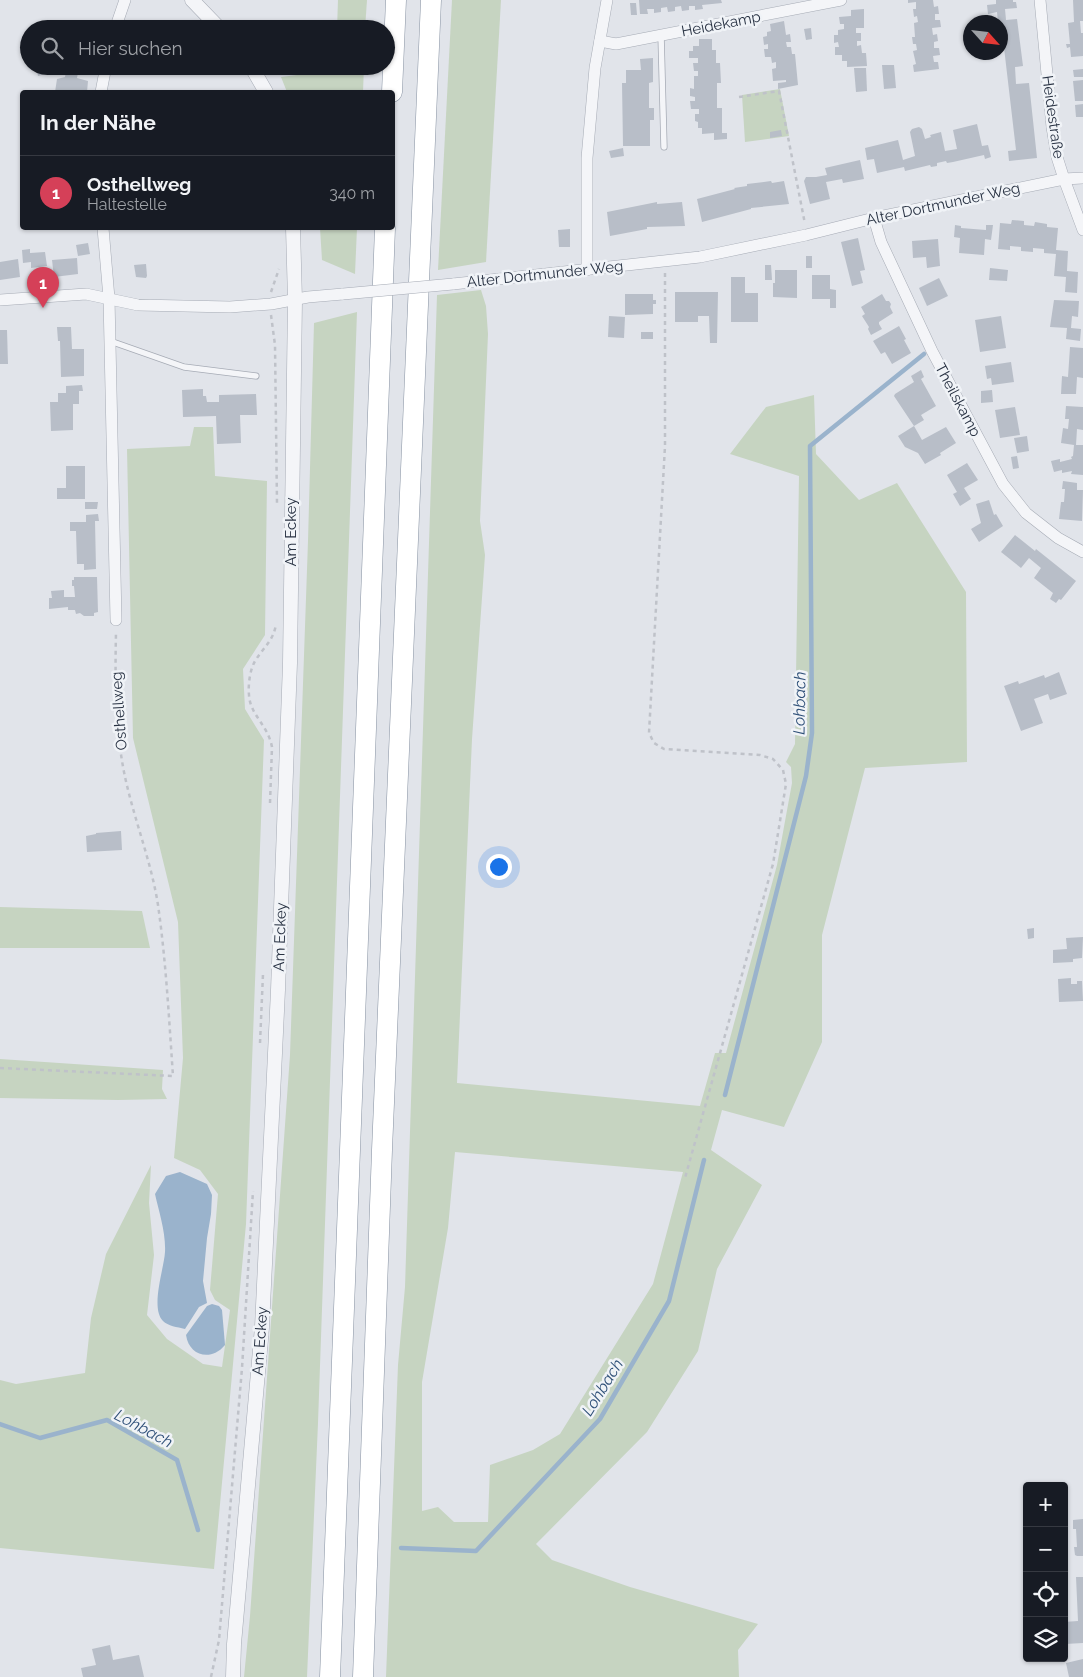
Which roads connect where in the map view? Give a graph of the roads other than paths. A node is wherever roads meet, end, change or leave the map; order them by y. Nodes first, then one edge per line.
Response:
1 (125, 0) edge
2 (192, 0) edge
3 (396, 0) edge
4 (431, 0) edge
5 (607, 0) edge
6 (841, 0) edge
7 (1040, 0) edge
8 (118, 20) edge
9 (211, 20) edge
10 (395, 23) edge
11 (661, 35) junction
12 (600, 41) junction
13 (104, 75) edge
14 (256, 75) edge
15 (393, 75) edge
16 (101, 90) edge
17 (265, 90) edge
18 (392, 90) edge
19 (664, 147) dead end
20 (1083, 178) edge
21 (1064, 179) junction
22 (874, 218) junction
23 (103, 230) edge
24 (293, 230) edge
25 (385, 230) edge
26 (1083, 230) edge
27 (587, 270) junction
28 (109, 298) junction
29 (0, 300) edge
30 (294, 300) junction
31 (110, 341) junction
32 (256, 376) dead end
33 (1083, 552) edge
34 (116, 620) road end
35 (234, 1644) junction
36 (224, 1677) edge
37 (233, 1677) edge
38 (330, 1677) edge
39 (363, 1677) edge

1 - 8 street
2 - 9 street
3 - 10 highway
4 - 39 highway
5 - 12 street
6 - 11 street, Heidekamp
7 - 21 street, Heidestraße
11 - 12 street, Heidekamp
11 - 19 lane
12 - 27 street
13 - 16 street
14 - 17 street
15 - 18 highway
20 - 21 street, Alter Dortmunder Weg
21 - 22 street, Alter Dortmunder Weg
21 - 26 street, Heidestraße
22 - 27 street, Alter Dortmunder Weg
22 - 33 street, Theilskamp
23 - 28 street
24 - 30 street, Am Eckey
25 - 38 highway
27 - 30 street, Alter Dortmunder Weg, bridge
28 - 29 street, Alter Dortmunder Weg
28 - 30 street, Alter Dortmunder Weg
28 - 31 street
30 - 35 street, Am Eckey
31 - 32 lane
31 - 34 street
35 - 36 street, Am Eckey
35 - 37 street, Am Eckey

